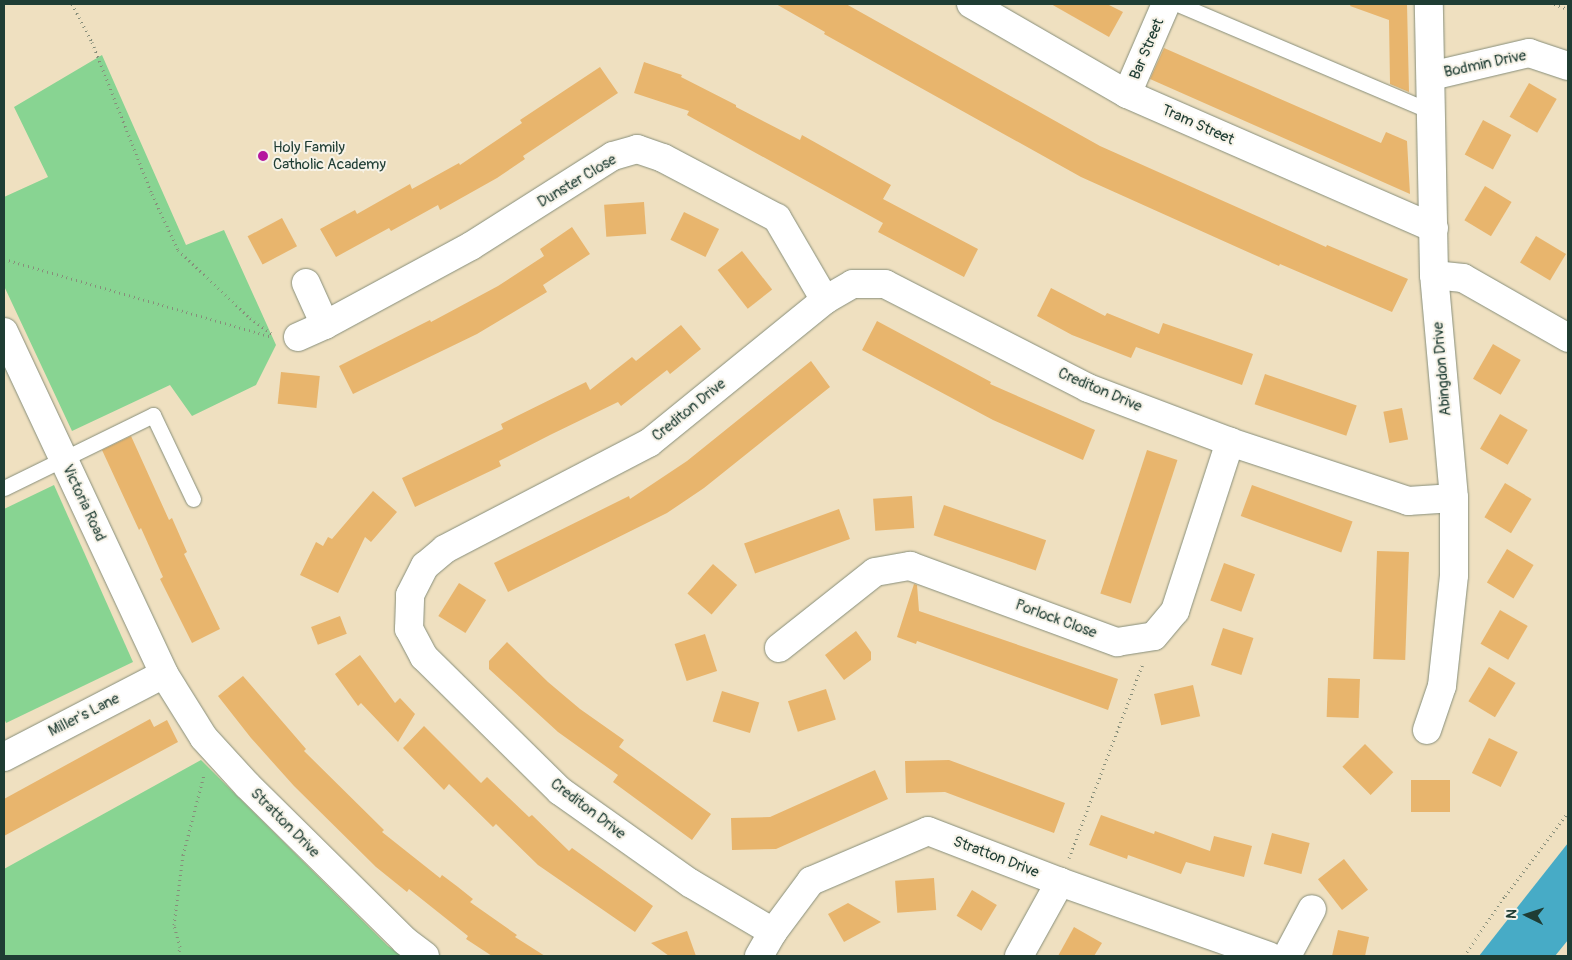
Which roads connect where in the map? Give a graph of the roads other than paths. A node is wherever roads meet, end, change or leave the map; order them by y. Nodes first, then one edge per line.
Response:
1 (971, 4) edge
2 (1166, 4) edge
3 (1178, 4) edge
4 (1429, 4) edge
5 (1568, 66) edge
6 (1431, 76) junction
7 (1127, 94) junction
8 (1432, 112) junction
9 (1434, 228) junction
10 (1434, 275) junction
11 (306, 283) dead end
12 (825, 300) junction
13 (326, 325) junction
14 (4, 332) edge
15 (298, 337) dead end
16 (1568, 338) edge
17 (1230, 442) junction
18 (63, 458) junction
19 (4, 488) edge
20 (1454, 498) junction
21 (193, 499) dead end
22 (779, 648) dead end
23 (164, 674) junction
24 (1427, 730) dead end
25 (4, 757) edge
26 (1060, 882) junction
27 (1312, 909) dead end
28 (773, 932) junction
29 (424, 956) edge
30 (759, 956) edge
31 (1019, 956) edge
32 (1270, 956) edge
33 (1287, 956) edge

1 - 7 street, Tram Street
2 - 7 street, Bar Street
3 - 8 lane
4 - 6 street, Abingdon Drive
5 - 6 street, Bodmin Drive
6 - 8 street, Abingdon Drive
7 - 9 street, Tram Street
8 - 9 street, Abingdon Drive
9 - 10 street, Abingdon Drive
10 - 16 street
10 - 20 street, Abingdon Drive
11 - 13 street
12 - 13 street, Dunster Close
12 - 17 street, Crediton Drive
12 - 28 street, Crediton Drive
13 - 15 street, Dunster Close
14 - 18 street, Victoria Road
17 - 20 street, Crediton Drive
17 - 22 street, Porlock Close
18 - 19 lane
18 - 21 lane
18 - 23 street, Victoria Road
20 - 24 street, Abingdon Drive
23 - 25 street, Miller's Lane
23 - 29 street, Stratton Drive
26 - 28 street, Stratton Drive
26 - 31 street
26 - 32 street, Stratton Drive
27 - 33 street
28 - 30 street, Stratton Drive

